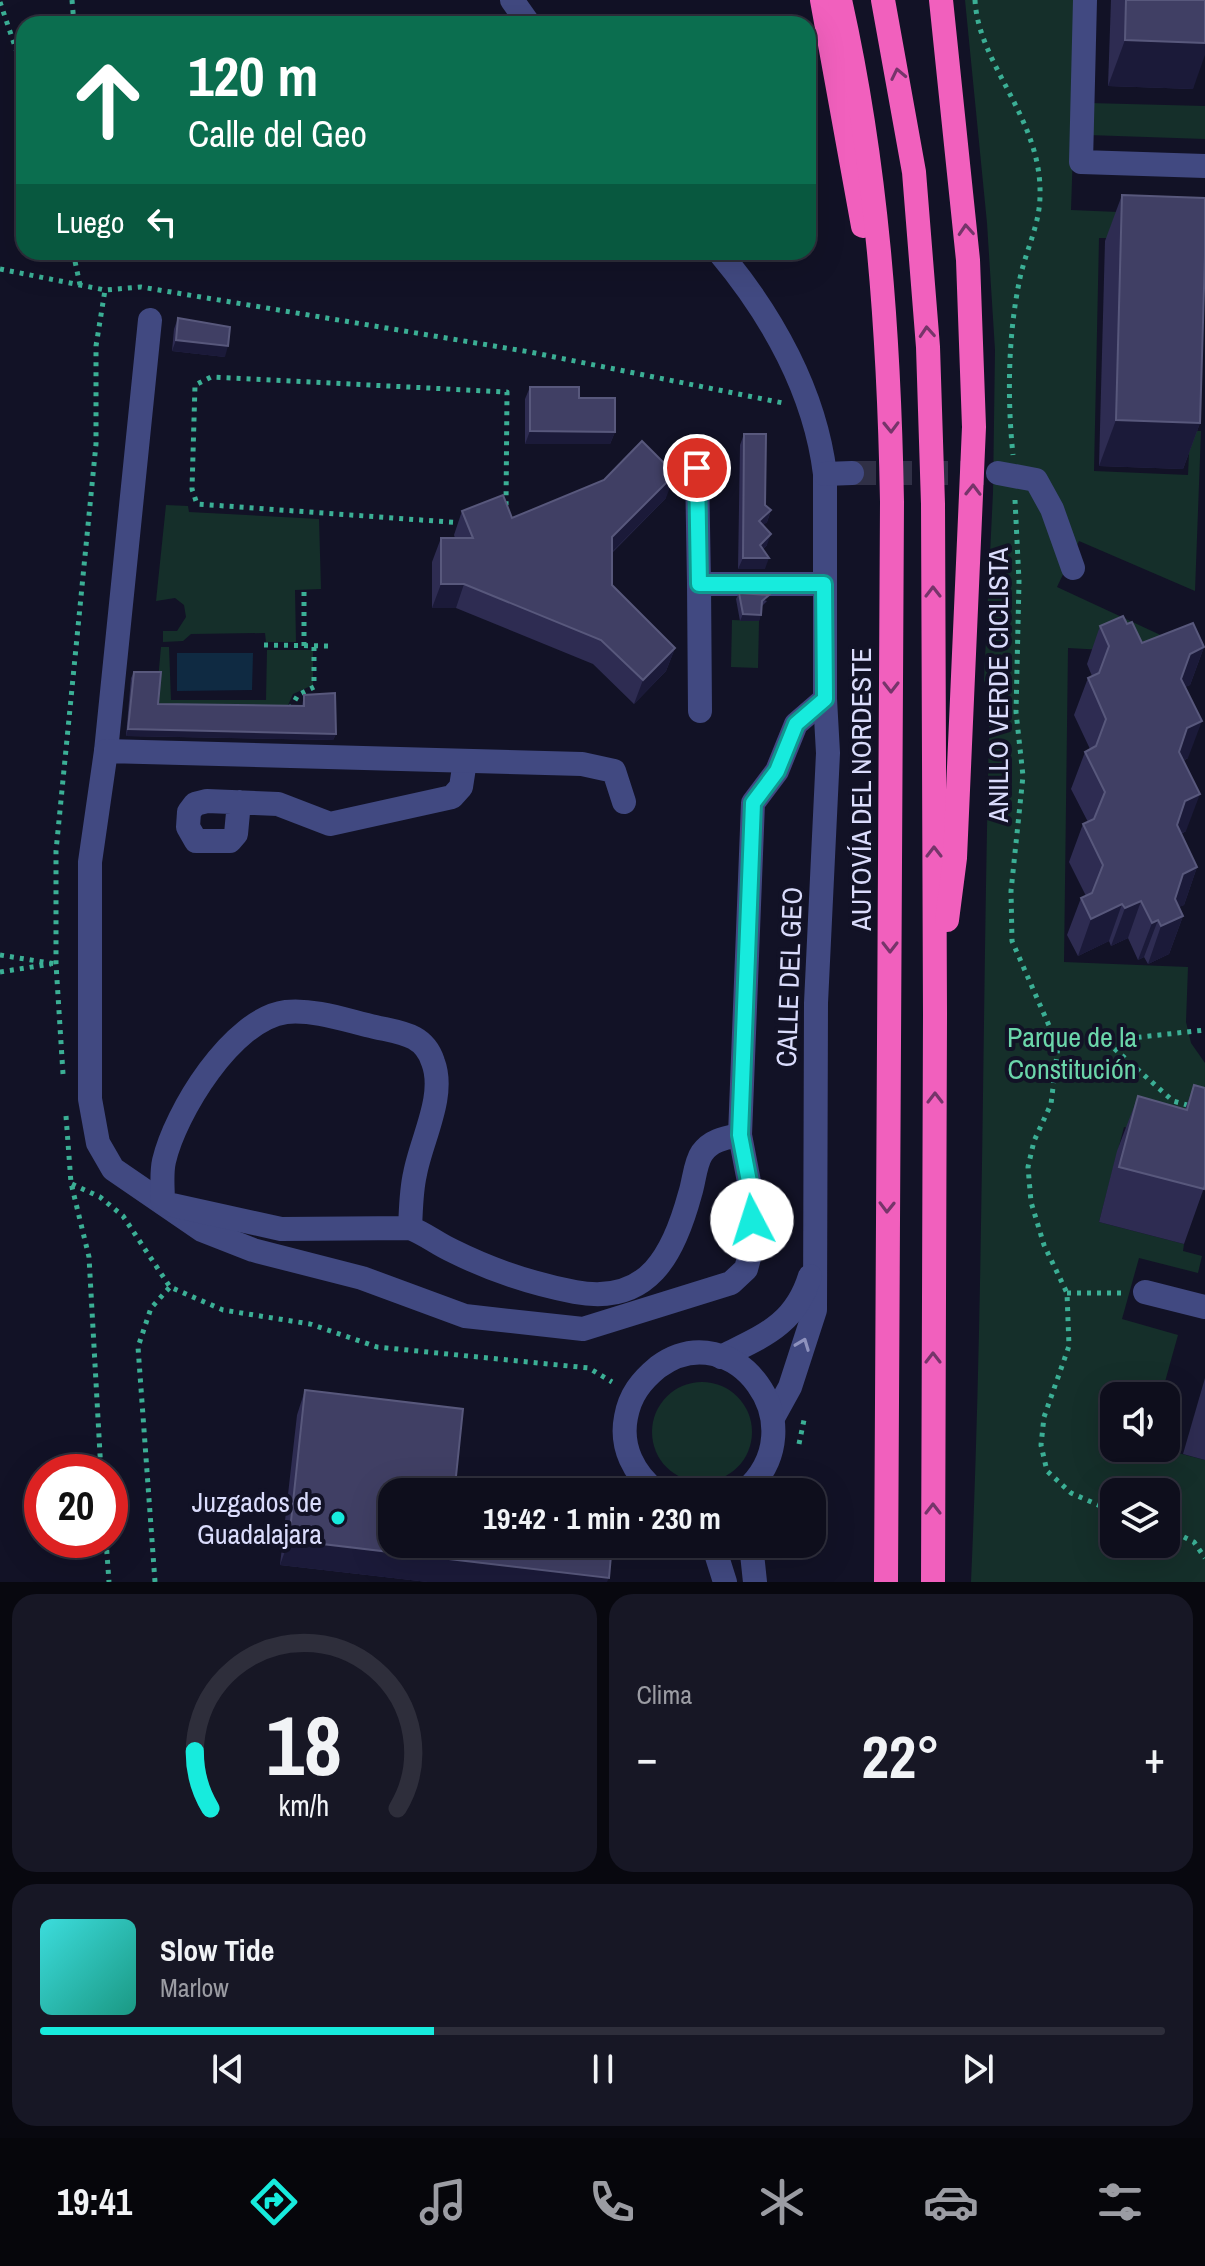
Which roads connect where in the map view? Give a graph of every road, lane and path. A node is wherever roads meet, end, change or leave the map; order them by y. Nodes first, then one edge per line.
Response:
1 (822, 0) edge
2 (840, 0) edge
3 (883, 0) edge
4 (941, 0) edge
5 (975, 0) edge
6 (1085, 0) edge
7 (0, 2) edge
8 (16, 49) edge
9 (1205, 166) edge
10 (75, 260) edge
11 (725, 260) edge
12 (0, 269) edge
13 (80, 285) junction
14 (105, 290) junction
15 (150, 320) dead end
16 (889, 349) junction
17 (812, 409) junction
18 (697, 468) dead end
19 (852, 473) tunnel mouth
20 (1006, 473) junction
21 (825, 474) junction
22 (506, 510) edge
23 (468, 523) edge
24 (1073, 568) dead end
25 (699, 584) junction
26 (824, 584) junction
27 (304, 589) dead end
28 (264, 645) dead end
29 (304, 646) junction
30 (314, 646) junction
31 (332, 646) dead end
32 (825, 699) junction
33 (289, 709) edge
34 (700, 711) dead end
35 (106, 751) junction
36 (465, 761) junction
37 (239, 802) dead end
38 (624, 802) dead end
39 (0, 955) edge
40 (56, 964) junction
41 (0, 972) edge
42 (935, 1014) junction
43 (1205, 1030) edge
44 (1107, 1042) junction
45 (1058, 1046) junction
46 (64, 1089) dead end
47 (65, 1105) dead end
48 (1205, 1110) edge
49 (740, 1135) junction
50 (71, 1183) junction
51 (163, 1203) junction
52 (410, 1228) junction
53 (815, 1256) junction
54 (170, 1287) junction
55 (1145, 1292) joint
56 (1067, 1293) junction
57 (1205, 1307) edge
58 (721, 1357) junction
59 (612, 1382) dead end
60 (774, 1416) junction
61 (100, 1454) edge
62 (641, 1478) edge
63 (758, 1478) edge
64 (1100, 1505) edge
65 (1180, 1535) edge
66 (107, 1558) edge
67 (717, 1558) edge
68 (752, 1558) edge
69 (1205, 1558) edge
70 (109, 1582) edge
71 (155, 1582) edge
72 (725, 1582) edge
73 (755, 1582) edge
74 (886, 1582) edge
75 (933, 1582) edge

1 - 16 highway
2 - 16 highway, AUTOVÍA DEL NORDESTE
42 -> 3 highway
42 -> 4 highway
5 - 20 path, ANILLO VERDE CICLISTA
6 - 9 street
7 - 8 path
10 - 13 path
11 - 17 street, CALLE DEL GEO
12 - 13 path
13 - 14 path
14 - 17 path
14 - 40 path
15 - 35 street
16 -> 74 highway, AUTOVÍA DEL NORDESTE
17 - 21 street, CALLE DEL GEO
18 - 25 street
19 - 21 street
20 - 24 street
20 - 45 path, ANILLO VERDE CICLISTA
21 - 26 street, CALLE DEL GEO
22 - 23 path
25 - 26 street
25 - 34 street
26 - 32 street, CALLE DEL GEO
27 - 29 path
28 - 29 path
29 - 30 path
30 - 31 path
30 - 33 path
32 - 49 street
32 - 53 street, CALLE DEL GEO
35 - 36 street
35 - 51 street
36 - 37 street
36 - 38 street
39 - 40 path
40 - 41 path
40 - 46 path
75 -> 42 highway
43 - 44 path
44 - 45 path
44 - 48 path
45 - 56 path
47 - 50 path
49 - 51 street
49 - 52 street
50 - 54 path
50 - 61 path
51 - 52 street
51 - 52 street
53 - 58 street, CALLE DEL GEO
60 -> 53 street, CALLE DEL GEO
54 - 59 path
54 - 71 path
55 - 56 path
55 - 57 street
56 - 64 path
58 - 60 street
58 - 62 street
60 - 63 street
65 - 69 path
66 - 70 path
67 - 72 street
68 - 73 street

